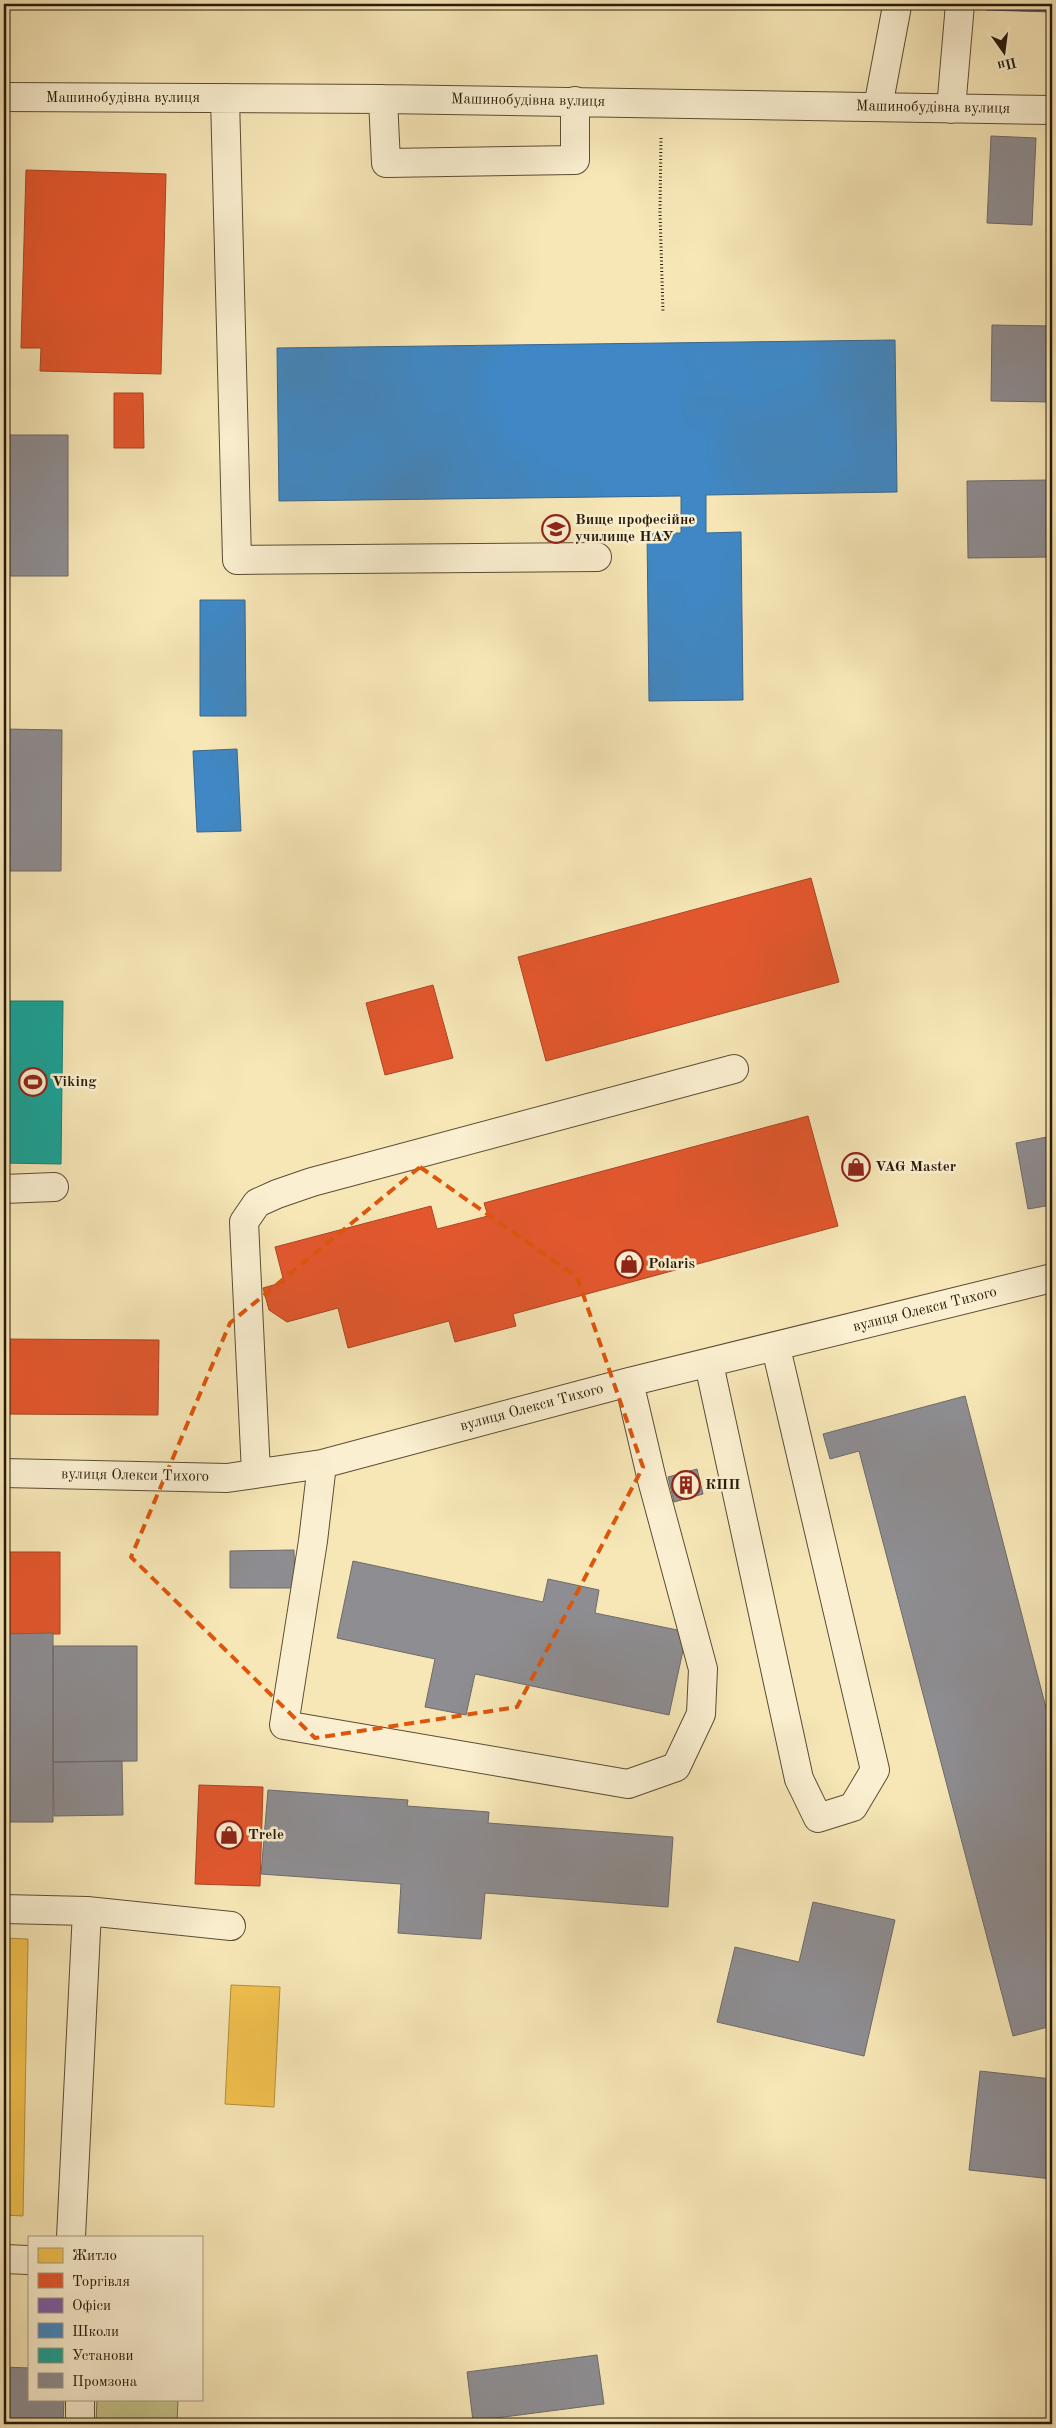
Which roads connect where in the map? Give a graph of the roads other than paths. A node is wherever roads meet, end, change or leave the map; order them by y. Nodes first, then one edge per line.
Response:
1 (960, 4) edge
2 (897, 6) dead end
3 (4, 97) edge
4 (225, 98) junction
5 (383, 99) junction
6 (575, 101) junction
7 (878, 107) junction
8 (950, 109) junction
9 (1052, 110) edge
10 (597, 557) dead end
11 (734, 1069) dead end
12 (54, 1187) dead end
13 (4, 1189) edge
14 (1052, 1278) edge
15 (776, 1348) junction
16 (709, 1364) junction
17 (629, 1382) junction
18 (322, 1464) junction
19 (4, 1473) edge
20 (256, 1473) junction
21 (4, 1908) edge
22 (87, 1911) junction
23 (231, 1926) dead end
24 (71, 2236) edge
25 (4, 2258) edge
26 (28, 2260) edge
27 (80, 2400) edge
28 (80, 2424) edge

1 - 8 street
2 - 7 street
3 - 4 street, Машинобудівна вулиця
4 - 5 street, Машинобудівна вулиця
4 - 10 street
5 - 6 street, Машинобудівна вулиця
5 - 6 street
6 - 7 street, Машинобудівна вулиця
7 - 8 street, Машинобудівна вулиця
8 - 9 street, Машинобудівна вулиця
11 - 20 street
12 - 13 street
14 - 15 street, вулиця Олекси Тихого
15 - 16 street, вулиця Олекси Тихого
15 - 16 street
16 - 17 street, вулиця Олекси Тихого
17 - 18 street, вулиця Олекси Тихого
17 - 18 street
18 - 20 street, вулиця Олекси Тихого
19 - 20 street, вулиця Олекси Тихого
21 - 22 street
22 - 23 street
22 - 24 street
25 - 26 street
27 - 28 street

